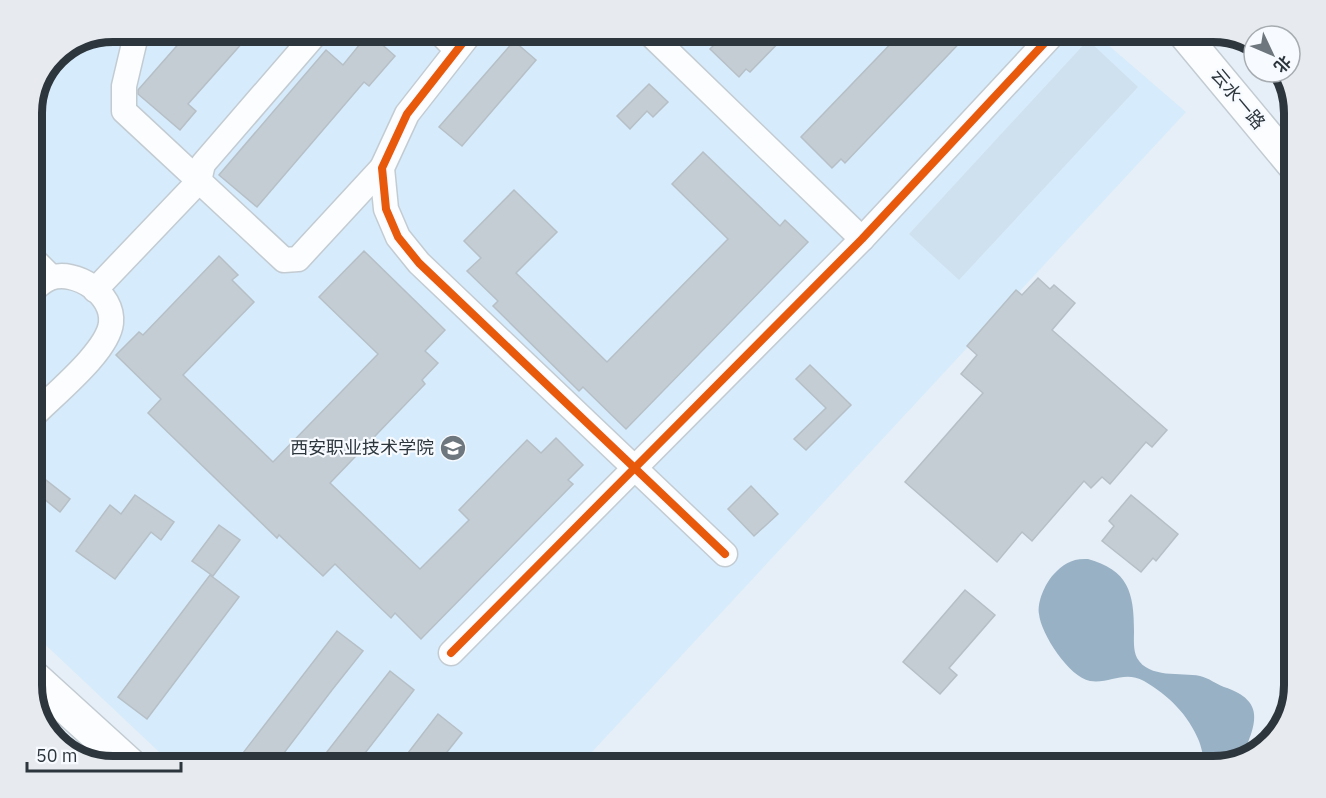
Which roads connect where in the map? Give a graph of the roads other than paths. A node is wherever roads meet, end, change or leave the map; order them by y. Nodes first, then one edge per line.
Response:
1 (135, 42) edge
2 (309, 42) edge
3 (449, 42) edge
4 (463, 42) edge
5 (657, 42) edge
6 (1045, 42) edge
7 (1189, 42) edge
8 (456, 49) junction
9 (1284, 155) edge
10 (382, 168) junction
11 (200, 181) junction
12 (862, 239) junction
13 (42, 269) edge
14 (51, 278) junction
15 (42, 285) edge
16 (96, 290) junction
17 (42, 407) edge
18 (634, 469) junction
19 (725, 554) dead end
20 (451, 653) dead end
21 (42, 685) edge
22 (120, 756) edge

1 - 11 street
2 - 11 street
3 - 8 street
4 - 8 street
5 - 12 street
6 - 12 street
7 - 9 street, 云水一路
8 - 10 street
10 - 11 street
10 - 18 street
11 - 16 street
12 - 18 street
13 - 14 street
14 - 15 street
14 - 16 street
16 - 17 street
18 - 19 street
18 - 20 street
21 - 22 main road

